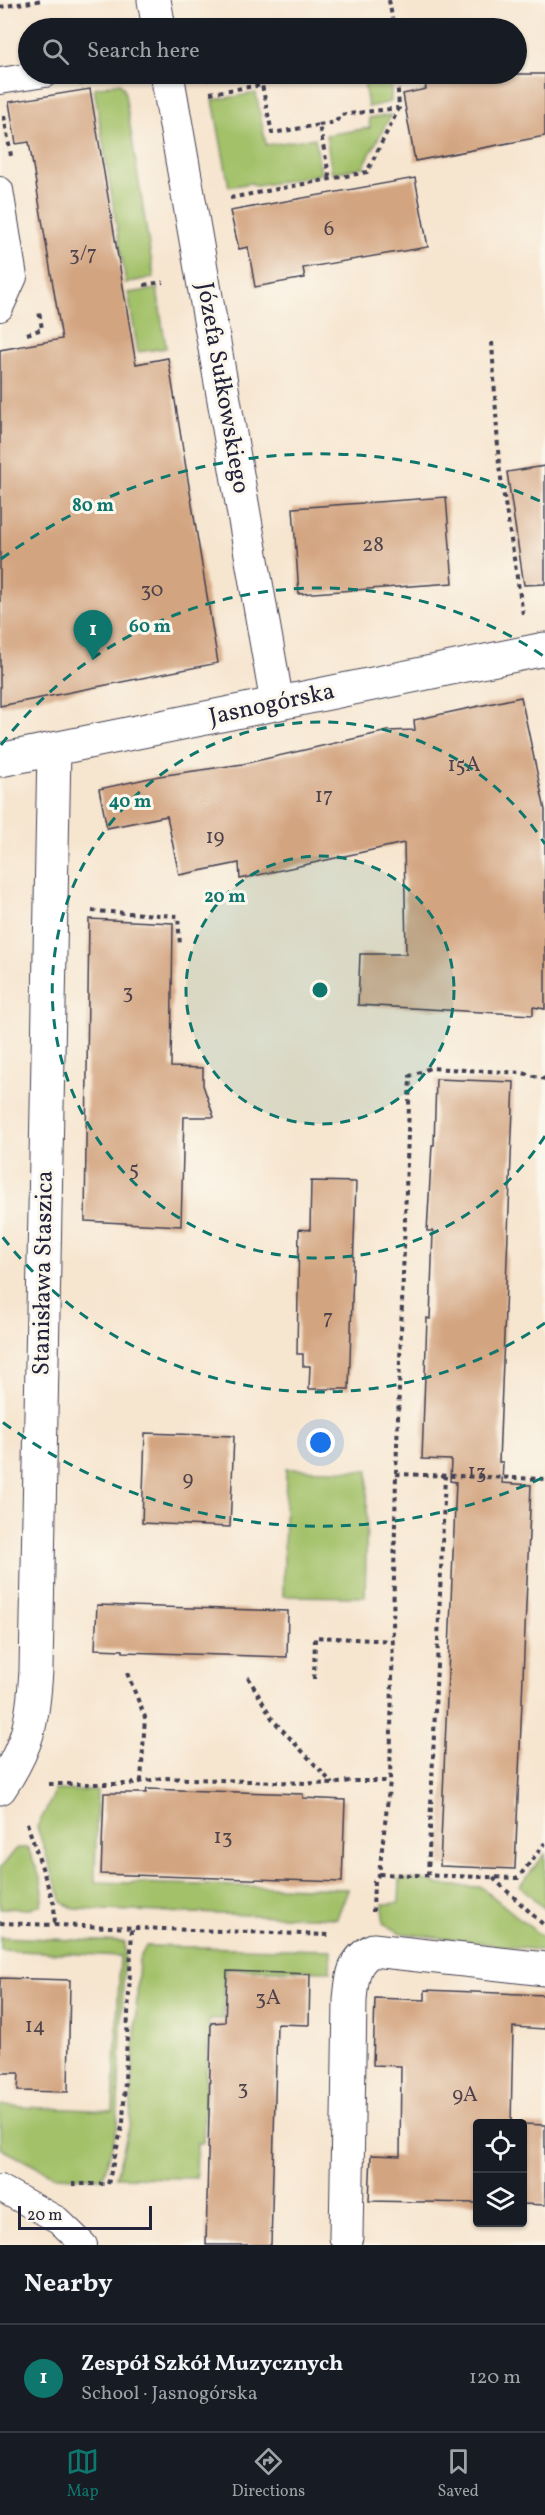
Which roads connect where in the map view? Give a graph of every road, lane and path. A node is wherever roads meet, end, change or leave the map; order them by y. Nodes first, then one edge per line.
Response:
1 (43, 0) edge
2 (154, 0) edge
3 (389, 0) edge
4 (0, 7) edge
5 (157, 18) edge
6 (392, 18) edge
7 (18, 78) edge
8 (0, 81) edge
9 (169, 84) edge
10 (398, 84) edge
11 (203, 94) dead end
12 (399, 108) junction
13 (319, 125) junction
14 (330, 179) junction
15 (0, 190) edge
16 (220, 200) dead end
17 (164, 282) dead end
18 (144, 285) dead end
19 (0, 308) edge
20 (492, 342) dead end
21 (523, 615) dead end
22 (545, 649) edge
23 (277, 703) junction
24 (54, 749) junction
25 (0, 760) edge
26 (85, 910) dead end
27 (180, 945) dead end
28 (545, 1079) edge
29 (396, 1474) junction
30 (445, 1476) junction
31 (545, 1479) edge
32 (394, 1641) junction
33 (127, 1672) dead end
34 (248, 1677) dead end
35 (314, 1679) dead end
36 (141, 1781) junction
37 (390, 1781) junction
38 (48, 1784) dead end
39 (333, 1784) junction
40 (0, 1788) edge
41 (27, 1823) dead end
42 (545, 1843) edge
43 (379, 1874) junction
44 (428, 1875) junction
45 (493, 1877) junction
46 (374, 1908) dead end
47 (0, 1923) edge
48 (55, 1926) junction
49 (545, 1926) edge
50 (132, 1928) junction
51 (373, 1950) junction
52 (545, 1969) edge
53 (68, 2184) dead end
54 (0, 2188) edge
55 (346, 2241) edge
56 (84, 2245) edge

1 - 4 path
2 - 5 street
3 - 6 path
7 - 8 lane
9 - 23 street, Józefa Sułkowskiego
10 - 12 path
11 - 13 path
12 - 13 path
12 - 14 path
13 - 14 path
14 - 16 path
15 - 19 lane
17 - 18 path
20 - 21 path
22 - 23 street, Jasnogórska
23 - 24 street, Jasnogórska
24 - 25 street, Jasnogórska
24 - 40 street, Stanisława Staszica
26 - 27 path
28 - 29 path
29 - 30 path
29 - 32 path
30 - 31 path
30 - 44 path
32 - 35 path
32 - 37 path
33 - 36 path
34 - 39 path
36 - 38 path
36 - 39 path
37 - 39 path
37 - 43 path
41 - 48 path
42 - 45 path
43 - 44 path
43 - 46 path
44 - 45 path
45 - 49 path
47 - 48 path
48 - 50 path
50 - 51 path
50 - 53 path
51 - 52 street
51 - 55 street
54 - 56 lane

